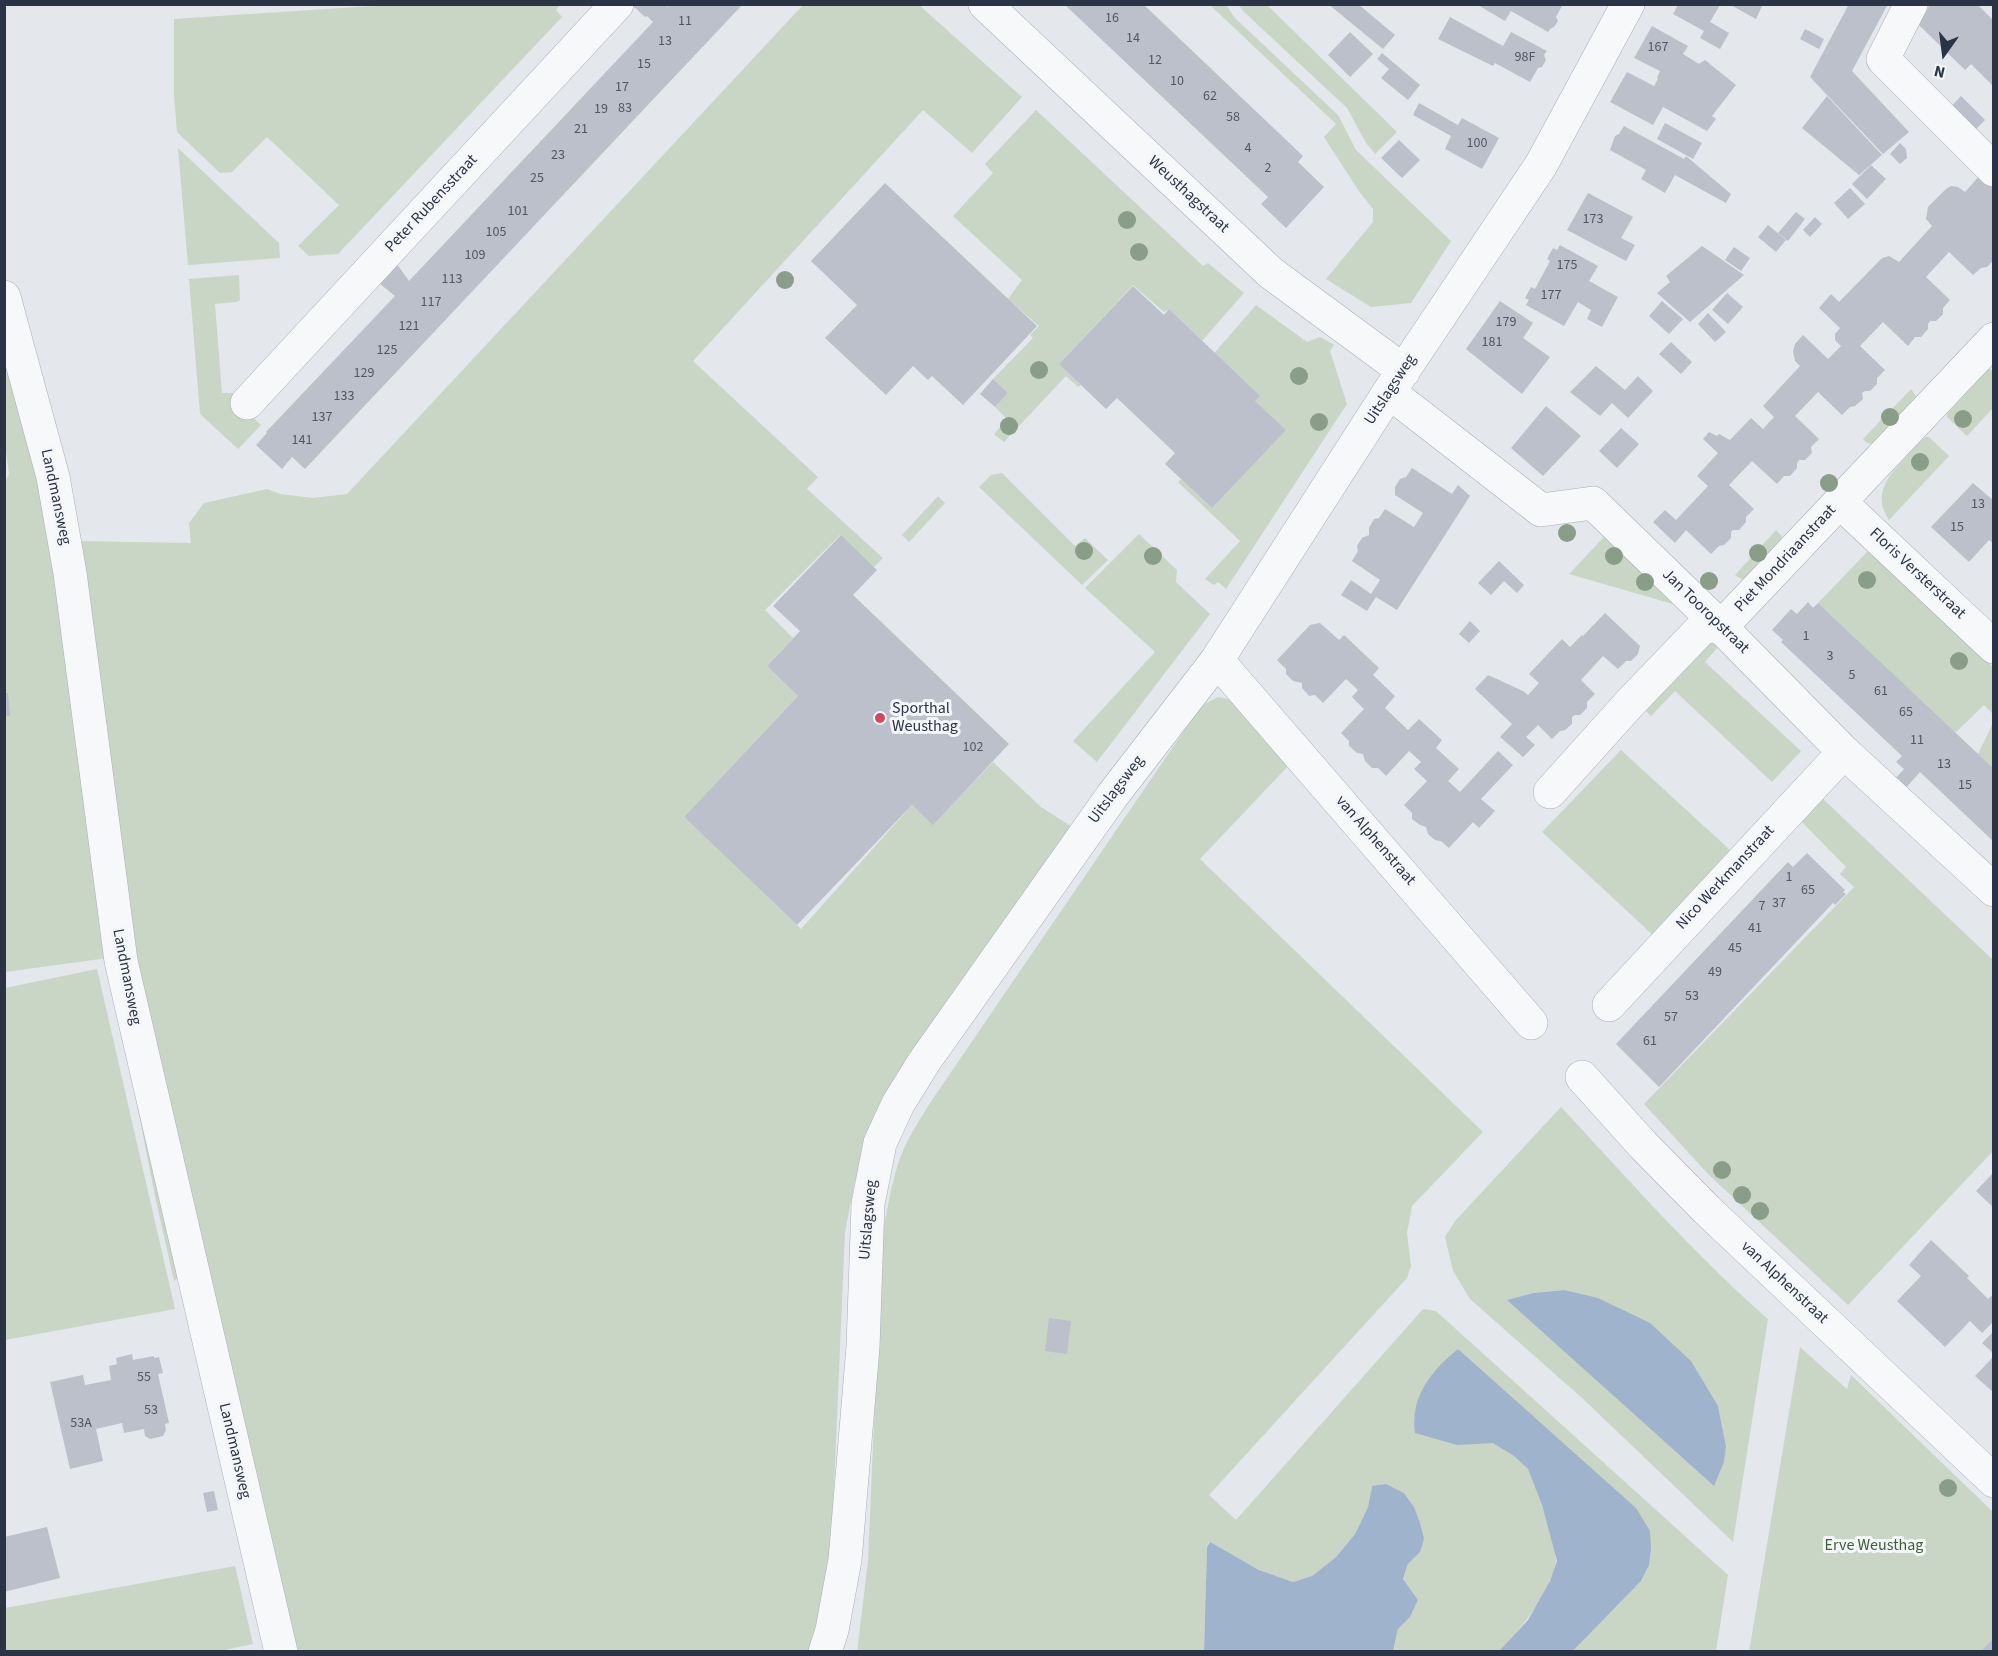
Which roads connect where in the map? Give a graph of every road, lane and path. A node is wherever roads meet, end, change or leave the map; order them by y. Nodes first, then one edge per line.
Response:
1 (617, 4) edge
2 (985, 4) edge
3 (1628, 4) edge
4 (1911, 4) edge
5 (1994, 170) edge
6 (4, 297) edge
7 (1994, 339) edge
8 (1396, 381) junction
9 (247, 403) dead end
10 (1840, 502) junction
11 (1721, 627) junction
12 (1994, 647) edge
13 (1217, 660) junction
14 (1844, 752) junction
15 (1550, 792) dead end
16 (1994, 890) edge
17 (1609, 1005) dead end
18 (1531, 1023) dead end
19 (1582, 1077) dead end
20 (1994, 1481) edge
21 (281, 1652) edge
22 (825, 1652) edge

1 - 9 street, Peter Rubensstraat
2 - 8 street, Weusthagstraat
3 - 8 street, Uitslagsweg
4 - 5 street
6 - 21 street, Landmansweg
7 - 10 street, Piet Mondriaanstraat
8 - 11 street, Jan Tooropstraat
8 - 13 street, Uitslagsweg
10 - 11 street, Piet Mondriaanstraat
10 - 12 street, Floris Versterstraat
11 - 14 street, Jan Tooropstraat
11 - 15 street, Piet Mondriaanstraat
13 - 18 street, van Alphenstraat
13 - 22 street, Uitslagsweg
14 - 16 street, Jan Tooropstraat
14 - 17 street, Nico Werkmanstraat
19 - 20 street, van Alphenstraat

